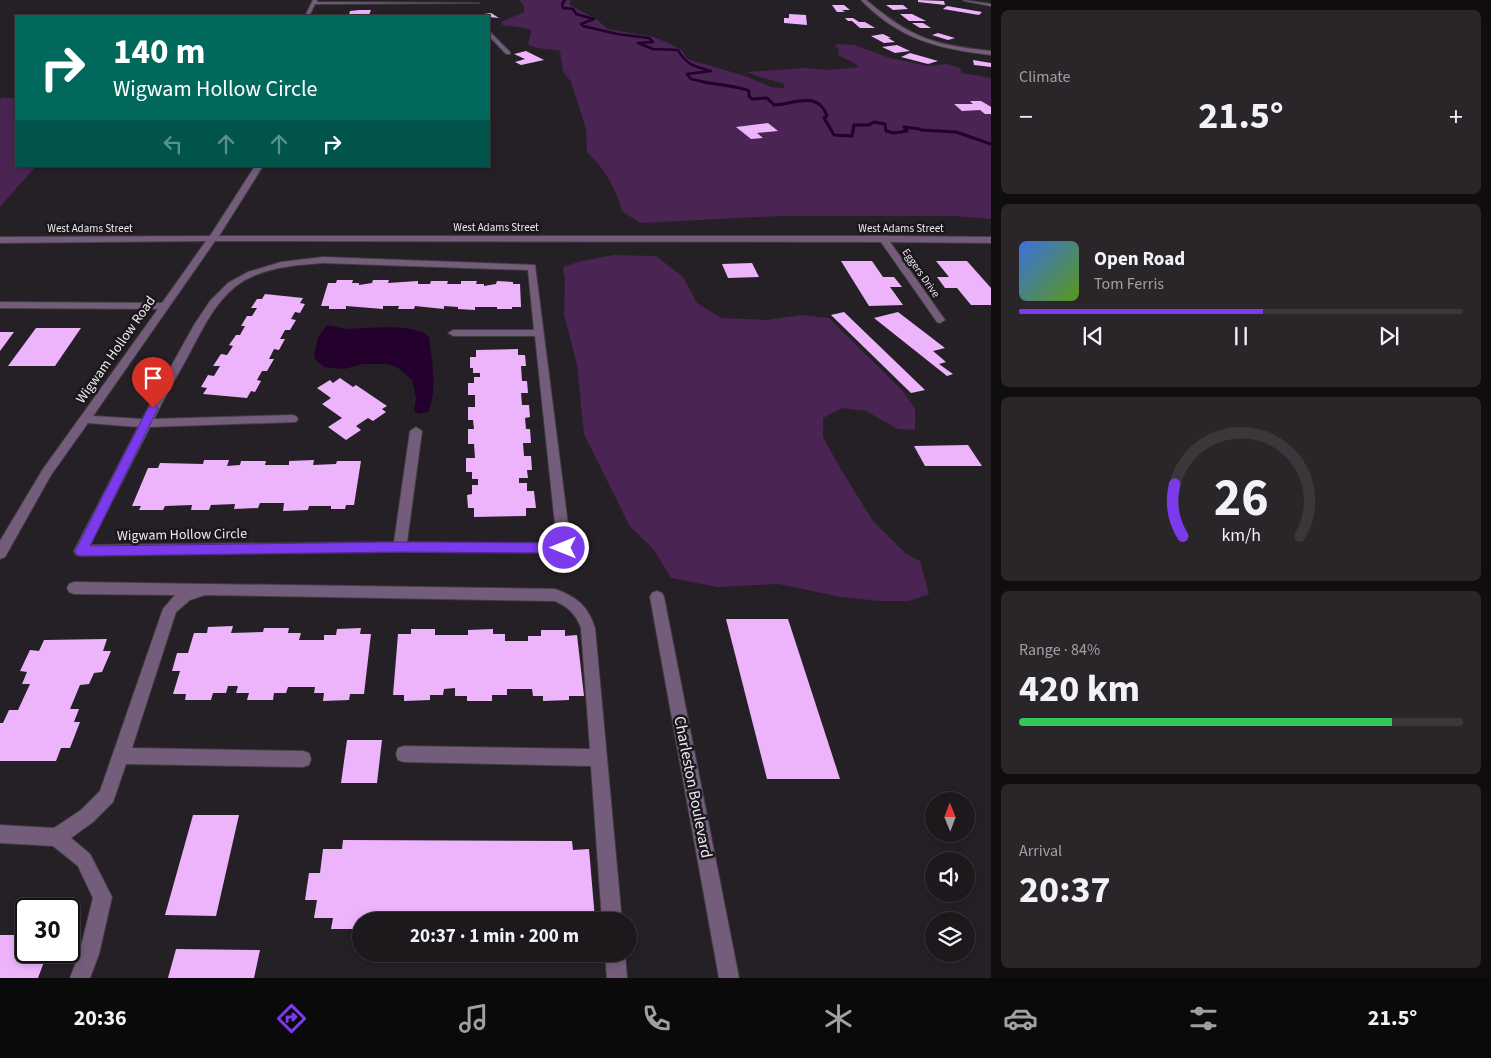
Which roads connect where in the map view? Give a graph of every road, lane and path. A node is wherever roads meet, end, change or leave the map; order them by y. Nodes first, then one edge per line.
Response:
1 (863, 0) edge
2 (966, 0) edge
3 (314, 2) edge
4 (477, 4) dead end
5 (991, 5) edge
6 (308, 15) edge
7 (490, 34) edge
8 (508, 53) dead end
9 (991, 53) edge
10 (258, 167) edge
11 (211, 238) junction
12 (883, 239) junction
13 (0, 240) edge
14 (991, 240) edge
15 (0, 305) edge
16 (164, 306) junction
17 (940, 320) dead end
18 (452, 332) dead end
19 (539, 333) junction
20 (84, 419) junction
21 (292, 419) dead end
22 (144, 423) junction
23 (416, 432) dead end
24 (400, 547) junction
25 (0, 553) edge
26 (74, 588) dead end
27 (205, 589) junction
28 (657, 597) dead end
29 (404, 754) dead end
30 (121, 756) junction
31 (598, 758) junction
32 (304, 759) dead end
33 (0, 834) edge
34 (56, 837) junction
35 (611, 912) edge
36 (616, 962) edge
37 (80, 978) edge
38 (617, 978) edge
39 (729, 978) edge

1 - 9 street
2 - 5 street
3 - 4 street
3 - 6 street
7 - 8 street
10 - 11 street, Wigwam Hollow Road
11 - 12 street, West Adams Street
11 - 13 street, West Adams Street
11 - 16 street, Wigwam Hollow Road
12 - 14 street, West Adams Street
12 - 17 street, Eggers Drive
15 - 16 street
16 - 20 street, Wigwam Hollow Road
18 - 19 street
19 - 22 street, Wigwam Hollow Circle
19 - 24 street, Wigwam Hollow Circle
20 - 22 street
20 - 25 street, Wigwam Hollow Road
21 - 22 street
22 - 24 street, Wigwam Hollow Circle
23 - 24 street
26 - 27 street
27 - 30 street
27 - 31 street
28 - 39 street, Charleston Boulevard
29 - 31 street
30 - 32 street
30 - 34 street
31 - 35 street
33 - 34 street
34 - 37 street
36 - 38 street

